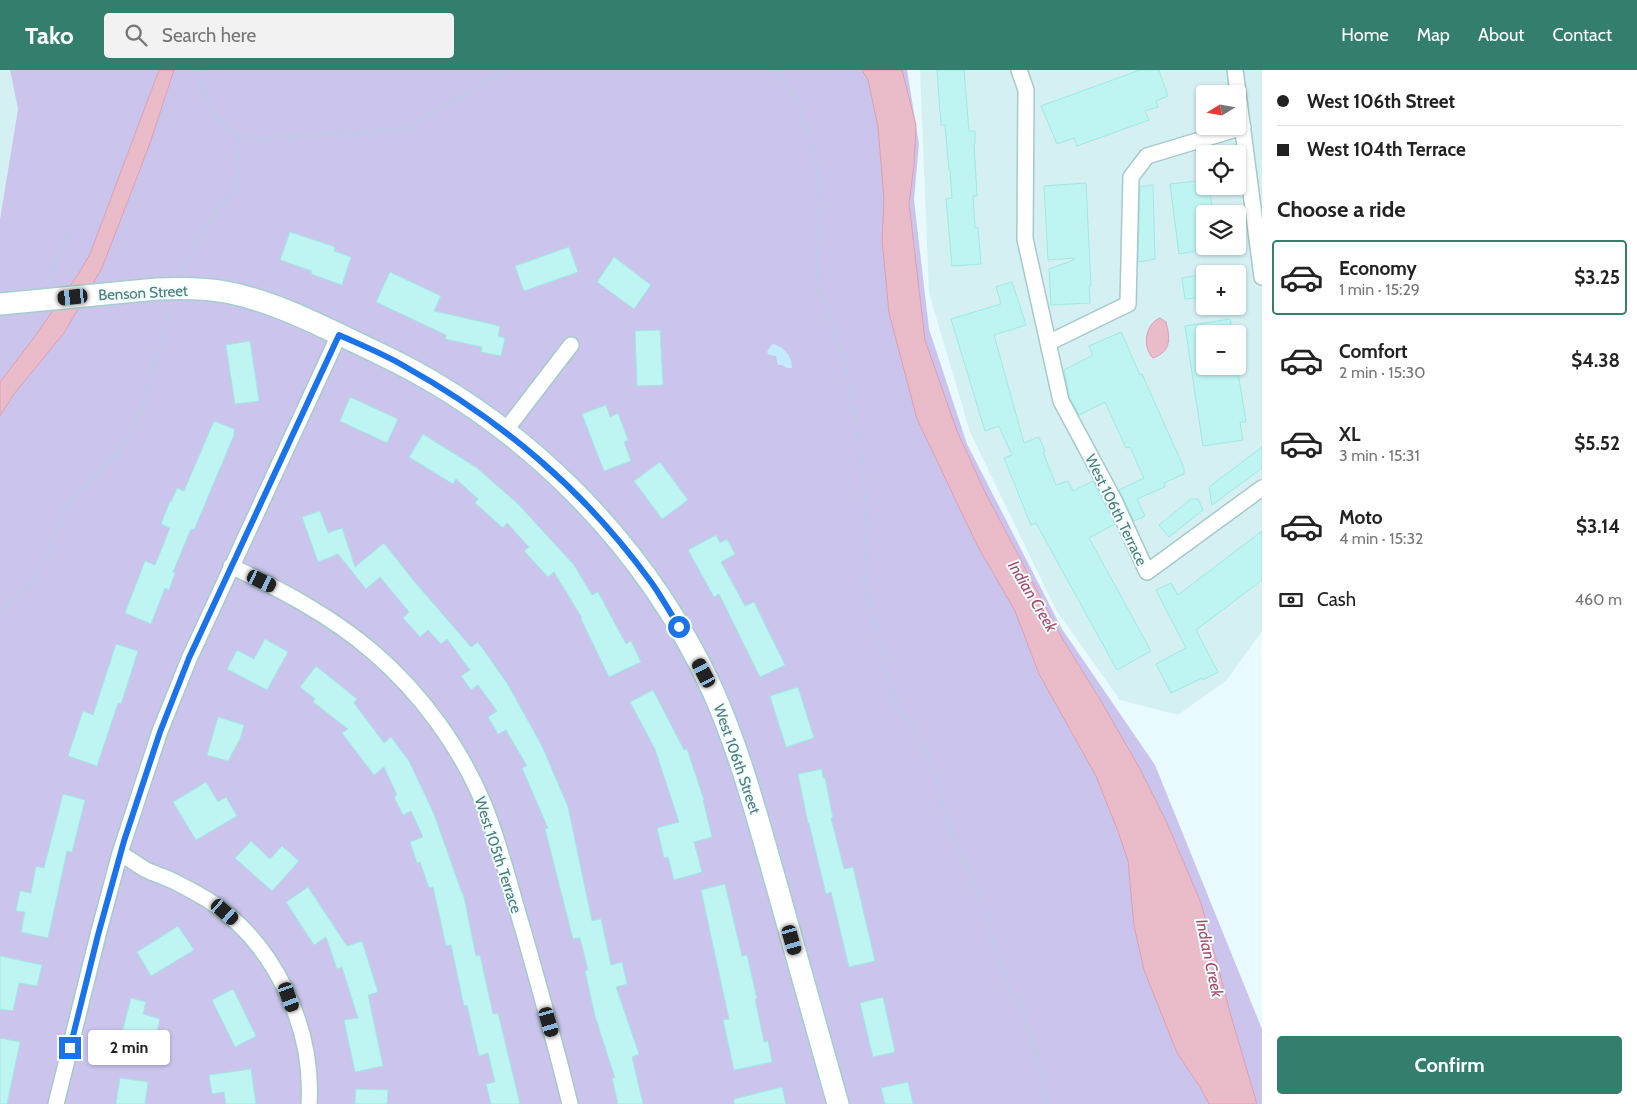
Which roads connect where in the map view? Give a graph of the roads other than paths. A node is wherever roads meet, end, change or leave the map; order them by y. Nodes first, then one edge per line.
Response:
1 (1019, 70) edge
2 (1235, 70) edge
3 (1237, 85) edge
4 (1216, 135) edge
5 (1243, 135) edge
6 (1262, 277) edge
7 (0, 304) edge
8 (339, 335) junction
9 (1048, 343) junction
10 (571, 345) dead end
11 (505, 431) junction
12 (1262, 488) edge
13 (231, 566) junction
14 (120, 853) junction
15 (56, 1104) edge
16 (309, 1104) edge
17 (570, 1104) edge
18 (838, 1104) edge

1 - 9 street, West 106th Terrace
2 - 3 street
4 - 9 street
5 - 6 street
7 - 8 street, Benson Street
8 - 11 street, West 106th Street
8 - 13 street
9 - 12 street, West 106th Terrace
10 - 11 street
11 - 18 street, West 106th Street
13 - 14 street
13 - 17 street, West 105th Terrace
14 - 15 street
14 - 16 street

